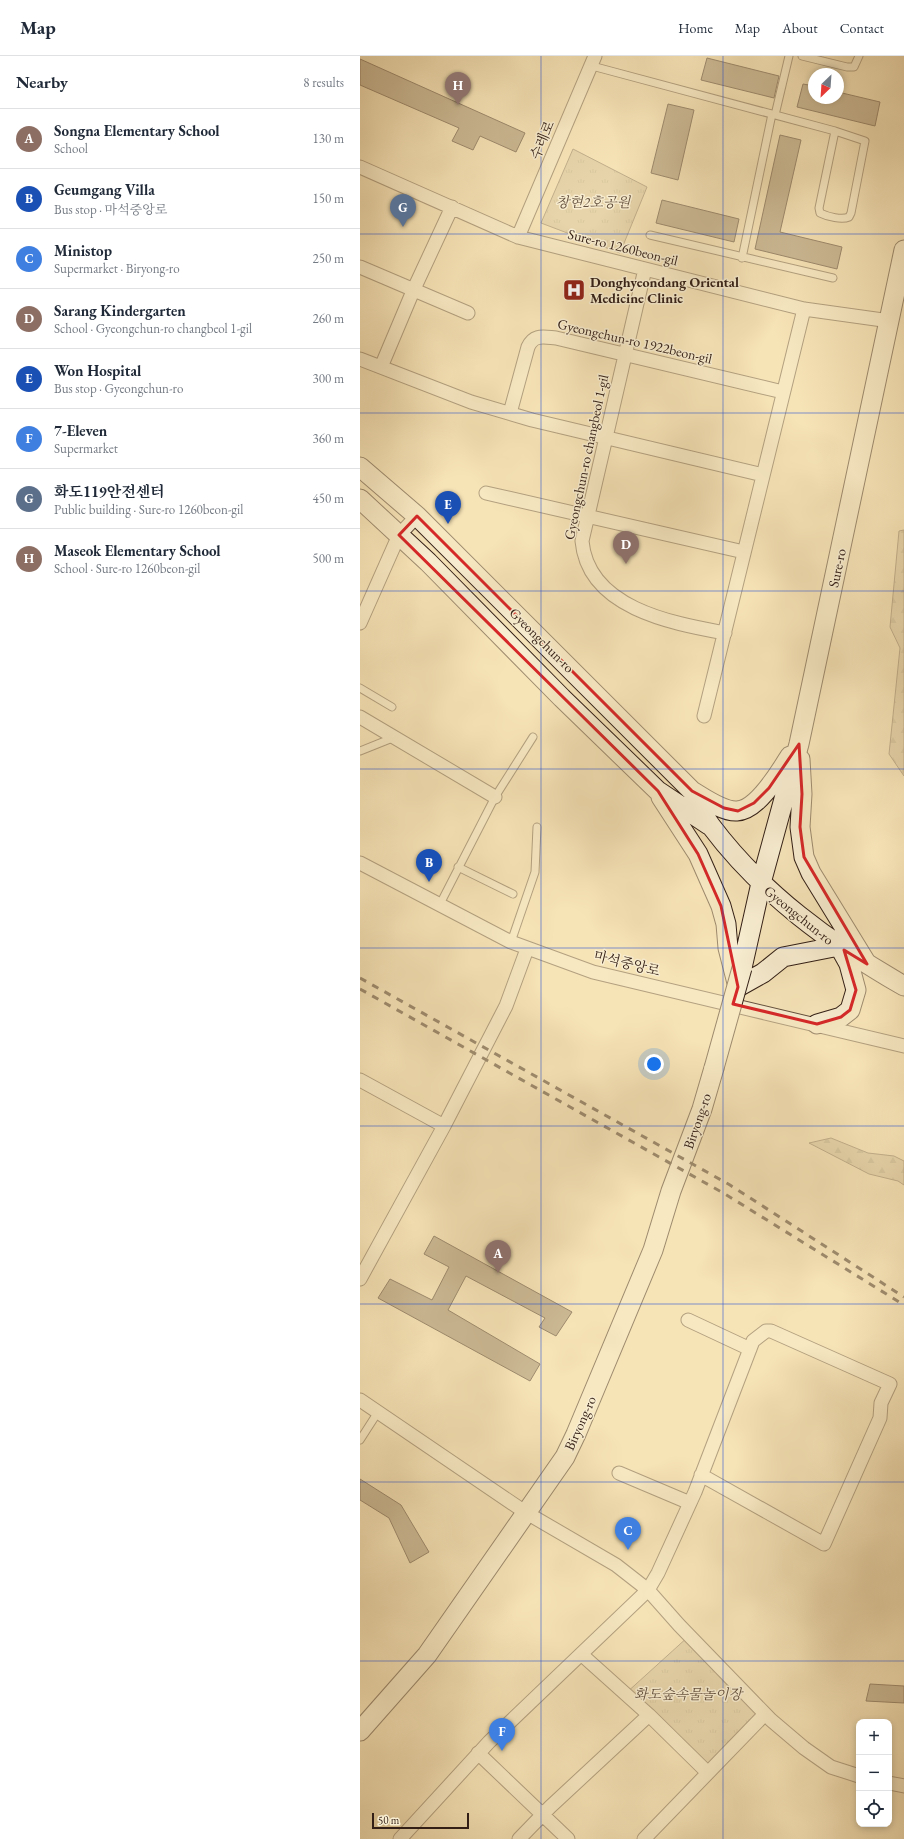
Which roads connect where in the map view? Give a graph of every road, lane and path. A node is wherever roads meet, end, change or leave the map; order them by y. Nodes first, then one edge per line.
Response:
1 (789, 56) edge
2 (802, 56) edge
3 (859, 56) edge
4 (593, 61) edge
5 (773, 115) junction
6 (836, 131) junction
7 (360, 167) edge
8 (452, 207) junction
9 (650, 235) dead end
10 (518, 237) junction
11 (904, 250) edge
12 (742, 258) junction
13 (360, 267) edge
14 (645, 269) junction
15 (833, 278) dead end
16 (413, 291) junction
17 (804, 309) junction
18 (468, 313) dead end
19 (890, 321) junction
20 (624, 355) junction
21 (360, 359) edge
22 (381, 368) junction
23 (783, 392) junction
24 (510, 413) junction
25 (605, 438) junction
26 (360, 467) edge
27 (762, 475) junction
28 (486, 493) dead end
29 (360, 499) edge
30 (417, 516) junction
31 (587, 516) junction
32 (399, 535) junction
33 (744, 552) junction
34 (360, 623) edge
35 (725, 633) junction
36 (360, 688) edge
37 (392, 707) dead end
38 (704, 716) dead end
39 (360, 717) edge
40 (395, 737) junction
41 (533, 737) dead end
42 (799, 744) junction
43 (360, 751) edge
44 (658, 791) junction
45 (692, 791) junction
46 (495, 797) junction
47 (710, 825) junction
48 (537, 827) dead end
49 (360, 863) edge
50 (458, 867) junction
51 (760, 883) junction
52 (513, 894) dead end
53 (439, 906) junction
54 (511, 942) junction
55 (839, 946) junction
56 (527, 949) junction
57 (867, 964) junction
58 (904, 986) edge
59 (738, 987) junction
60 (817, 1024) junction
61 (904, 1046) edge
62 (360, 1080) edge
63 (444, 1126) junction
64 (360, 1279) edge
65 (688, 1320) dead end
66 (750, 1349) junction
67 (360, 1400) edge
68 (378, 1412) junction
69 (360, 1440) edge
70 (619, 1473) dead end
71 (701, 1475) junction
72 (690, 1503) junction
73 (525, 1512) junction
74 (648, 1590) junction
75 (581, 1654) junction
76 (765, 1714) junction
77 (649, 1716) junction
78 (360, 1731) edge
79 (478, 1753) junction
80 (708, 1773) junction
81 (856, 1775) edge
82 (892, 1784) edge
83 (904, 1786) edge
84 (542, 1815) junction
85 (400, 1839) edge
86 (519, 1839) edge
87 (568, 1839) edge
88 (644, 1839) edge

1 - 5 lane
2 - 3 lane
4 - 5 lane
4 - 10 street, 수레로
5 - 6 lane
5 - 12 lane
6 - 6 lane
7 - 8 street, Sure-ro 1260beon-gil
8 - 10 street, Sure-ro 1260beon-gil
8 - 16 street
9 - 12 lane
10 - 14 street, Sure-ro 1260beon-gil
11 - 19 street, Sure-ro
12 - 15 lane
13 - 16 street
14 - 17 street, Sure-ro 1260beon-gil
14 - 20 street, Gyeongchun-ro changbeol 1-gil
16 - 18 street
16 - 22 street
17 - 19 street, Sure-ro 1260beon-gil
17 - 23 street
19 - 42 street, Sure-ro
20 - 23 street, Gyeongchun-ro 1922beon-gil
20 - 24 street, Gyeongchun-ro 1922beon-gil
20 - 25 street, Gyeongchun-ro changbeol 1-gil
21 - 22 street
22 - 24 street
23 - 27 street
24 - 25 street
25 - 27 street
25 - 31 street, Gyeongchun-ro changbeol 1-gil
26 - 30 street, Gyeongchun-ro
27 - 33 street
28 - 31 street
29 - 32 street, Gyeongchun-ro
30 - 32 street
30 - 45 street, Gyeongchun-ro
31 - 33 street
31 - 35 street, Gyeongchun-ro changbeol 1-gil
32 - 34 street
32 - 44 street, Gyeongchun-ro
33 - 35 street
35 - 38 street
36 - 37 lane
39 - 40 street
40 - 43 lane
40 - 46 street
41 - 46 lane
42 - 45 street
42 - 51 street, Sure-ro
42 - 57 street
44 - 47 street, Gyeongchun-ro
44 - 59 street
45 - 47 street, Gyeongchun-ro
46 - 50 lane
47 - 51 street, Gyeongchun-ro
48 - 54 lane
49 - 53 street, 마석중앙로
50 - 52 lane
50 - 53 lane
51 - 55 street, Gyeongchun-ro
51 - 59 street, Biryong-ro, bridge
53 - 54 street, 마석중앙로
54 - 56 street, 마석중앙로
55 - 57 street, Gyeongchun-ro
55 - 59 street
55 - 60 street
56 - 60 street, 마석중앙로
56 - 63 street
57 - 58 street, Gyeongchun-ro
59 - 73 street, Biryong-ro, bridge
60 - 61 street, 마석중앙로
62 - 63 street
63 - 64 street
65 - 66 street
66 - 71 street
66 - 71 street
67 - 68 street
68 - 69 lane
68 - 73 street
70 - 72 street
71 - 72 street
72 - 74 street
73 - 74 street
73 - 78 street, Biryong-ro
74 - 75 street
74 - 76 street
75 - 77 street
75 - 79 street
76 - 80 street
76 - 81 street
77 - 80 street
77 - 84 street
79 - 84 street
79 - 85 street
80 - 88 street
82 - 83 street
84 - 86 street
84 - 87 street

